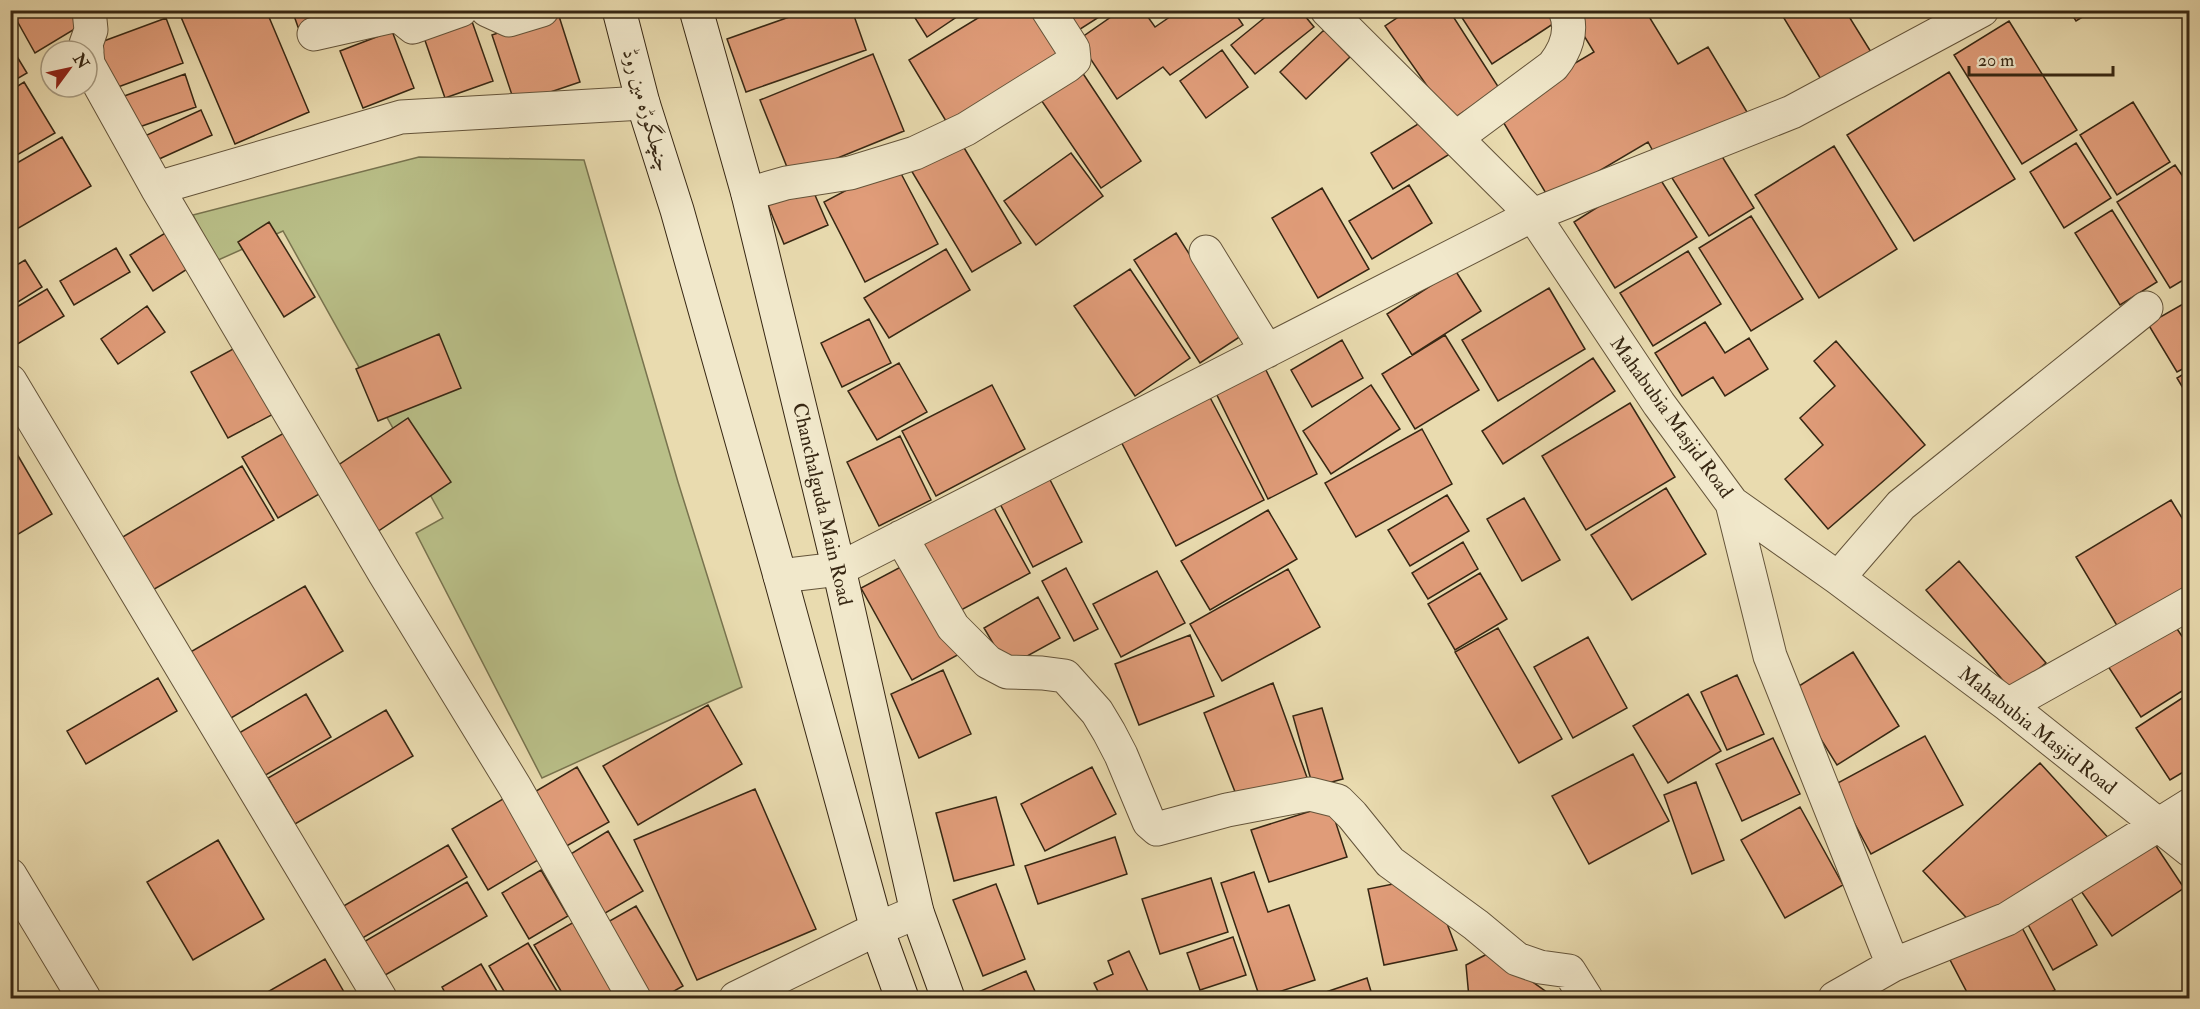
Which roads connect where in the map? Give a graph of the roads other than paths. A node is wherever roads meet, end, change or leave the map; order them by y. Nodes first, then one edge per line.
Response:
1 (89, 10) edge
2 (461, 10) edge
3 (487, 10) edge
4 (542, 10) edge
5 (618, 10) edge
6 (696, 10) edge
7 (1048, 10) edge
8 (1327, 10) edge
9 (1565, 10) edge
10 (1982, 10) edge
11 (314, 34) dead end
12 (88, 39) edge
13 (99, 84) edge
14 (643, 103) junction
15 (1456, 138) junction
16 (157, 188) junction
17 (748, 194) junction
18 (1533, 215) junction
19 (1206, 252) dead end
20 (2146, 308) dead end
21 (1267, 351) junction
22 (12, 386) edge
23 (1732, 503) junction
24 (901, 537) junction
25 (839, 569) junction
26 (780, 576) junction
27 (1838, 578) junction
28 (2190, 603) edge
29 (2008, 705) junction
30 (2190, 805) edge
31 (2159, 825) junction
32 (2190, 850) edge
33 (10, 875) edge
34 (917, 912) junction
35 (877, 928) junction
36 (1893, 965) junction
37 (768, 990) edge
38 (84, 999) edge
39 (380, 999) edge
40 (634, 999) edge
41 (736, 999) edge
42 (902, 999) edge
43 (948, 999) edge
44 (1586, 999) edge
45 (1835, 999) edge

1 - 12 street
2 - 11 street
3 - 4 street
5 - 14 street, چنچلگوڑہ مین روڈ
6 - 17 street, Chanchalguda Main Road
7 - 17 street
8 - 15 street, Mahabubia Masjid Road
9 - 15 street
10 - 18 street
13 - 16 street
14 - 16 street
14 - 26 street, چنچلگوڑہ مین روڈ
15 - 18 street, Mahabubia Masjid Road
16 - 40 street
17 - 25 street, Chanchalguda Main Road
18 - 21 street
18 - 23 street, Mahabubia Masjid Road
19 - 21 street
20 - 27 street
21 - 24 street
22 - 39 street
23 - 27 street, Mahabubia Masjid Road
23 - 36 street
24 - 25 street
24 - 44 street
25 - 26 street
25 - 34 street, Chanchalguda Main Road
26 - 35 street
27 - 29 street, Mahabubia Masjid Road
28 - 29 street
29 - 31 street, Mahabubia Masjid Road
30 - 31 street
31 - 32 street, Mahabubia Masjid Road
31 - 36 street
33 - 38 street
34 - 35 street
34 - 43 street, Chanchalguda Main Road
35 - 37 street
35 - 42 street
36 - 45 street
37 - 41 street

